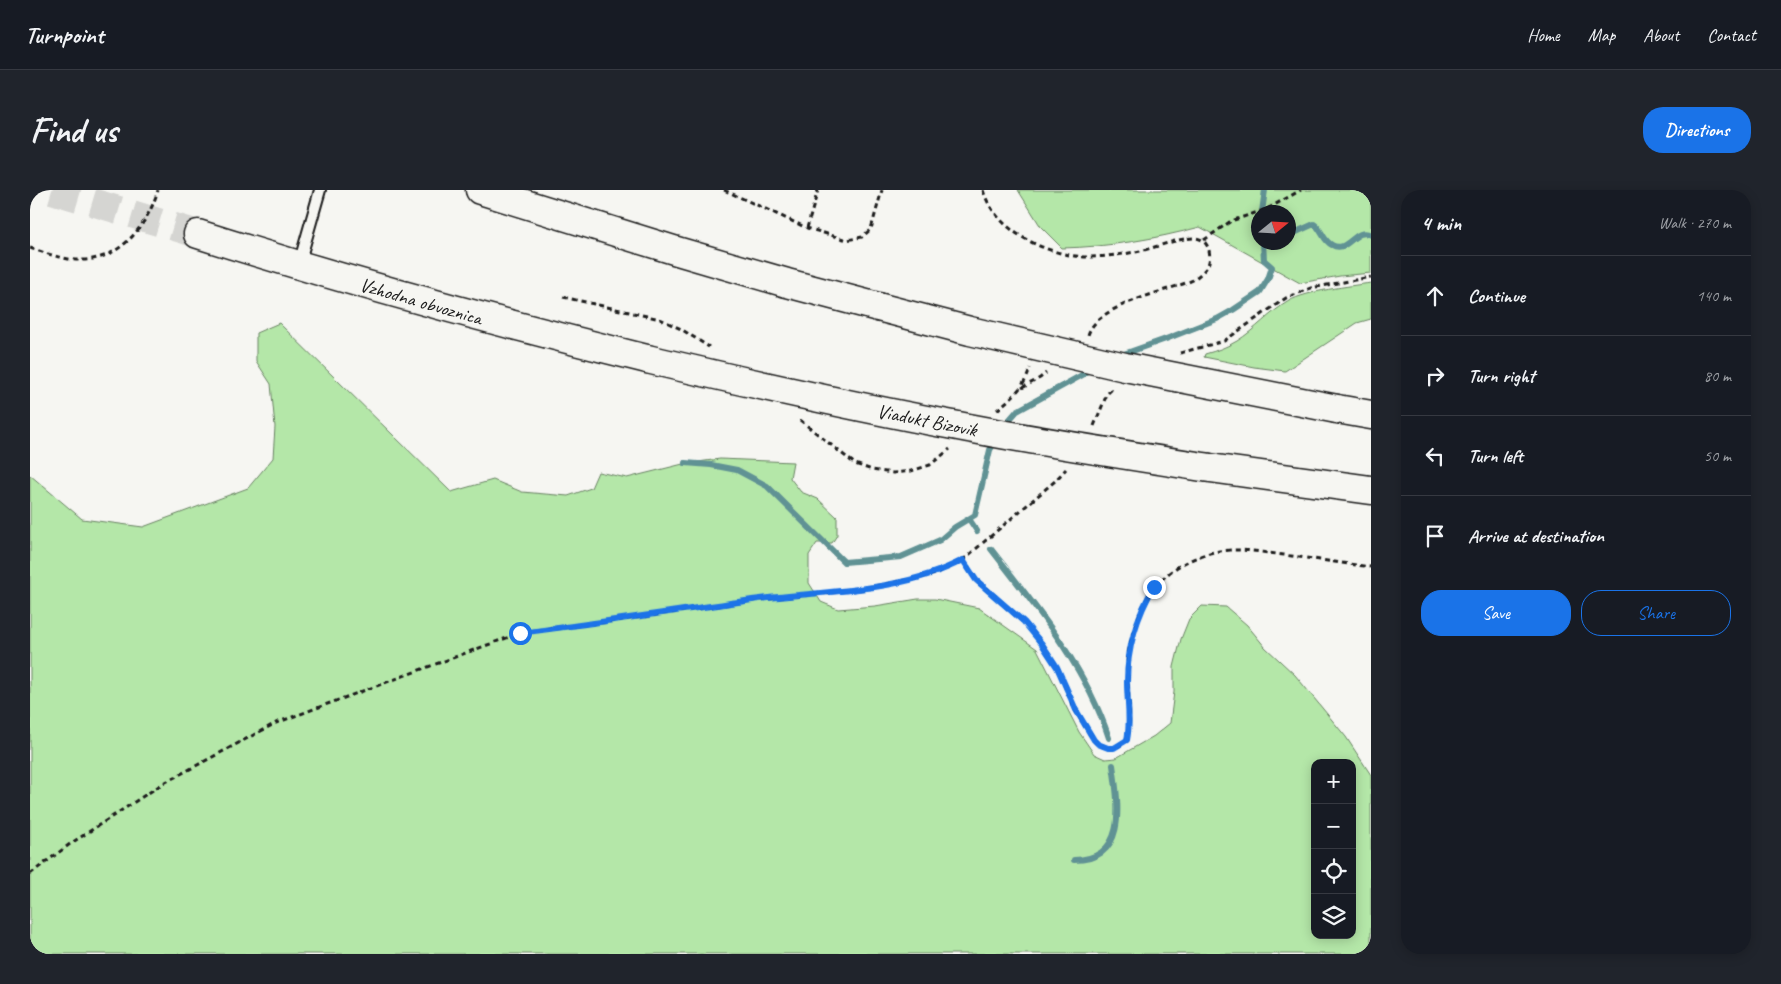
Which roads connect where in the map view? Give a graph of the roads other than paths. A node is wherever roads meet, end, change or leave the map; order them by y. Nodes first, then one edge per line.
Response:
1 (320, 190) edge
2 (480, 190) edge
3 (198, 234) tunnel mouth
4 (298, 266) junction
5 (647, 360) joint
6 (1371, 415) edge
7 (1371, 490) edge

1 - 4 lane
2 - 6 highway, bridge
3 - 4 highway, Vzhodna obvoznica
4 - 5 highway, Vzhodna obvoznica
5 - 7 highway, Viadukt Bizovik, bridge

